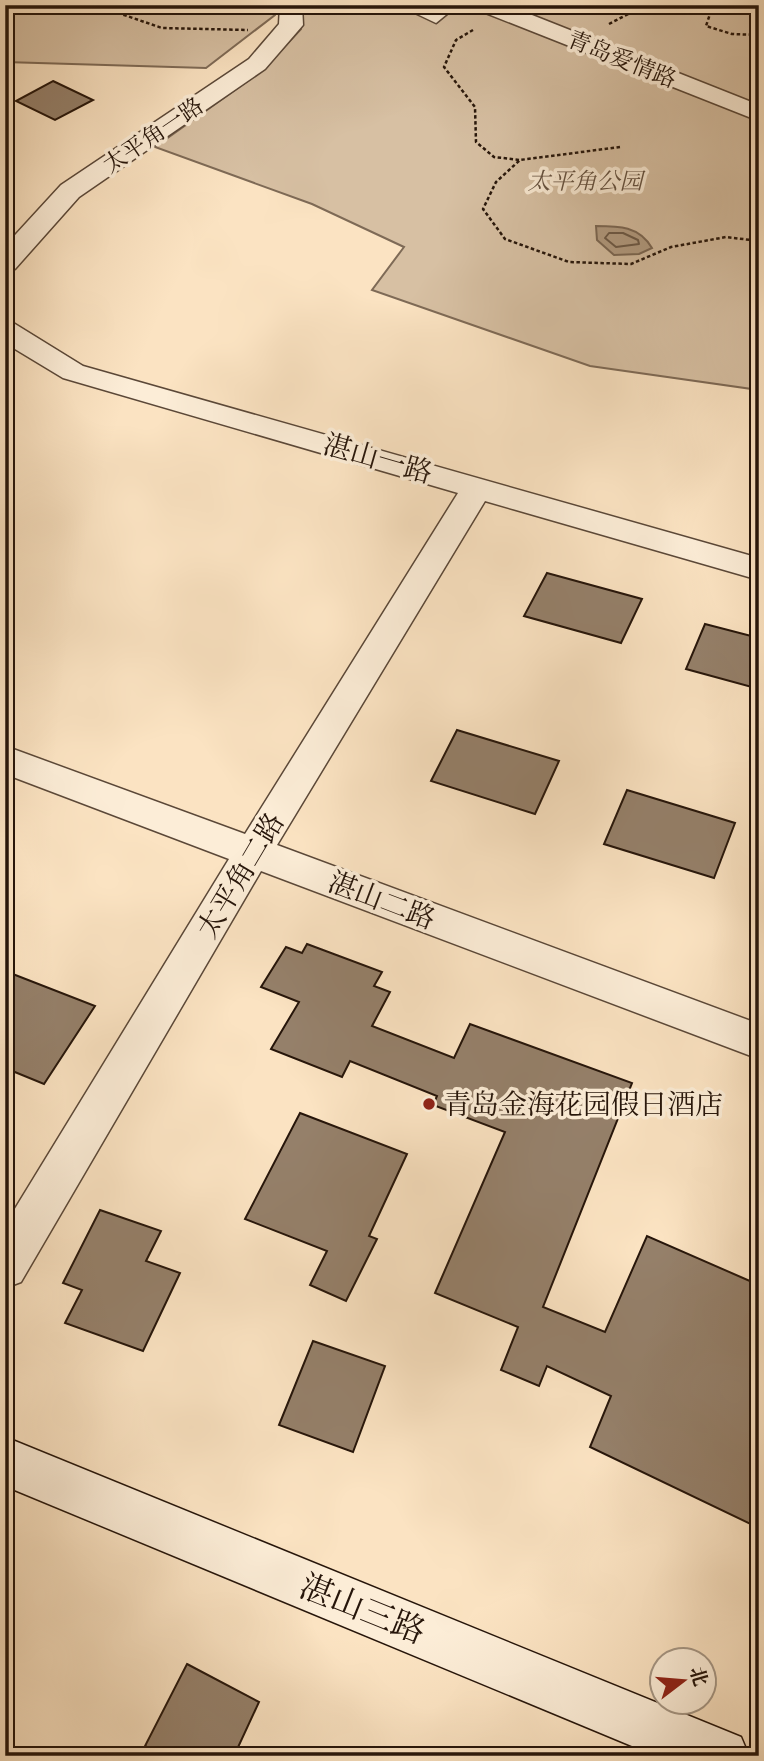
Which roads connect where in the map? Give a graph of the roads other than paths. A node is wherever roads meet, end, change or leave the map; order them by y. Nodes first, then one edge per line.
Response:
1 (404, 5) edge
2 (452, 5) edge
3 (495, 9) edge
4 (291, 15) edge
5 (759, 114) edge
6 (5, 263) edge
7 (5, 330) edge
8 (478, 486) junction
9 (759, 569) edge
10 (5, 759) edge
11 (253, 852) junction
12 (759, 1042) edge
13 (5, 1267) edge
14 (5, 1461) edge
15 (722, 1756) edge

1 - 2 lane
3 - 5 street, 青岛爱情路
4 - 6 street, 太平角一路
7 - 8 street, 湛山一路
8 - 9 street, 湛山一路
8 - 11 street, 太平角二路
10 - 11 street, 湛山二路
11 - 12 street, 湛山二路
11 - 13 street, 太平角二路
14 - 15 street, 湛山三路

